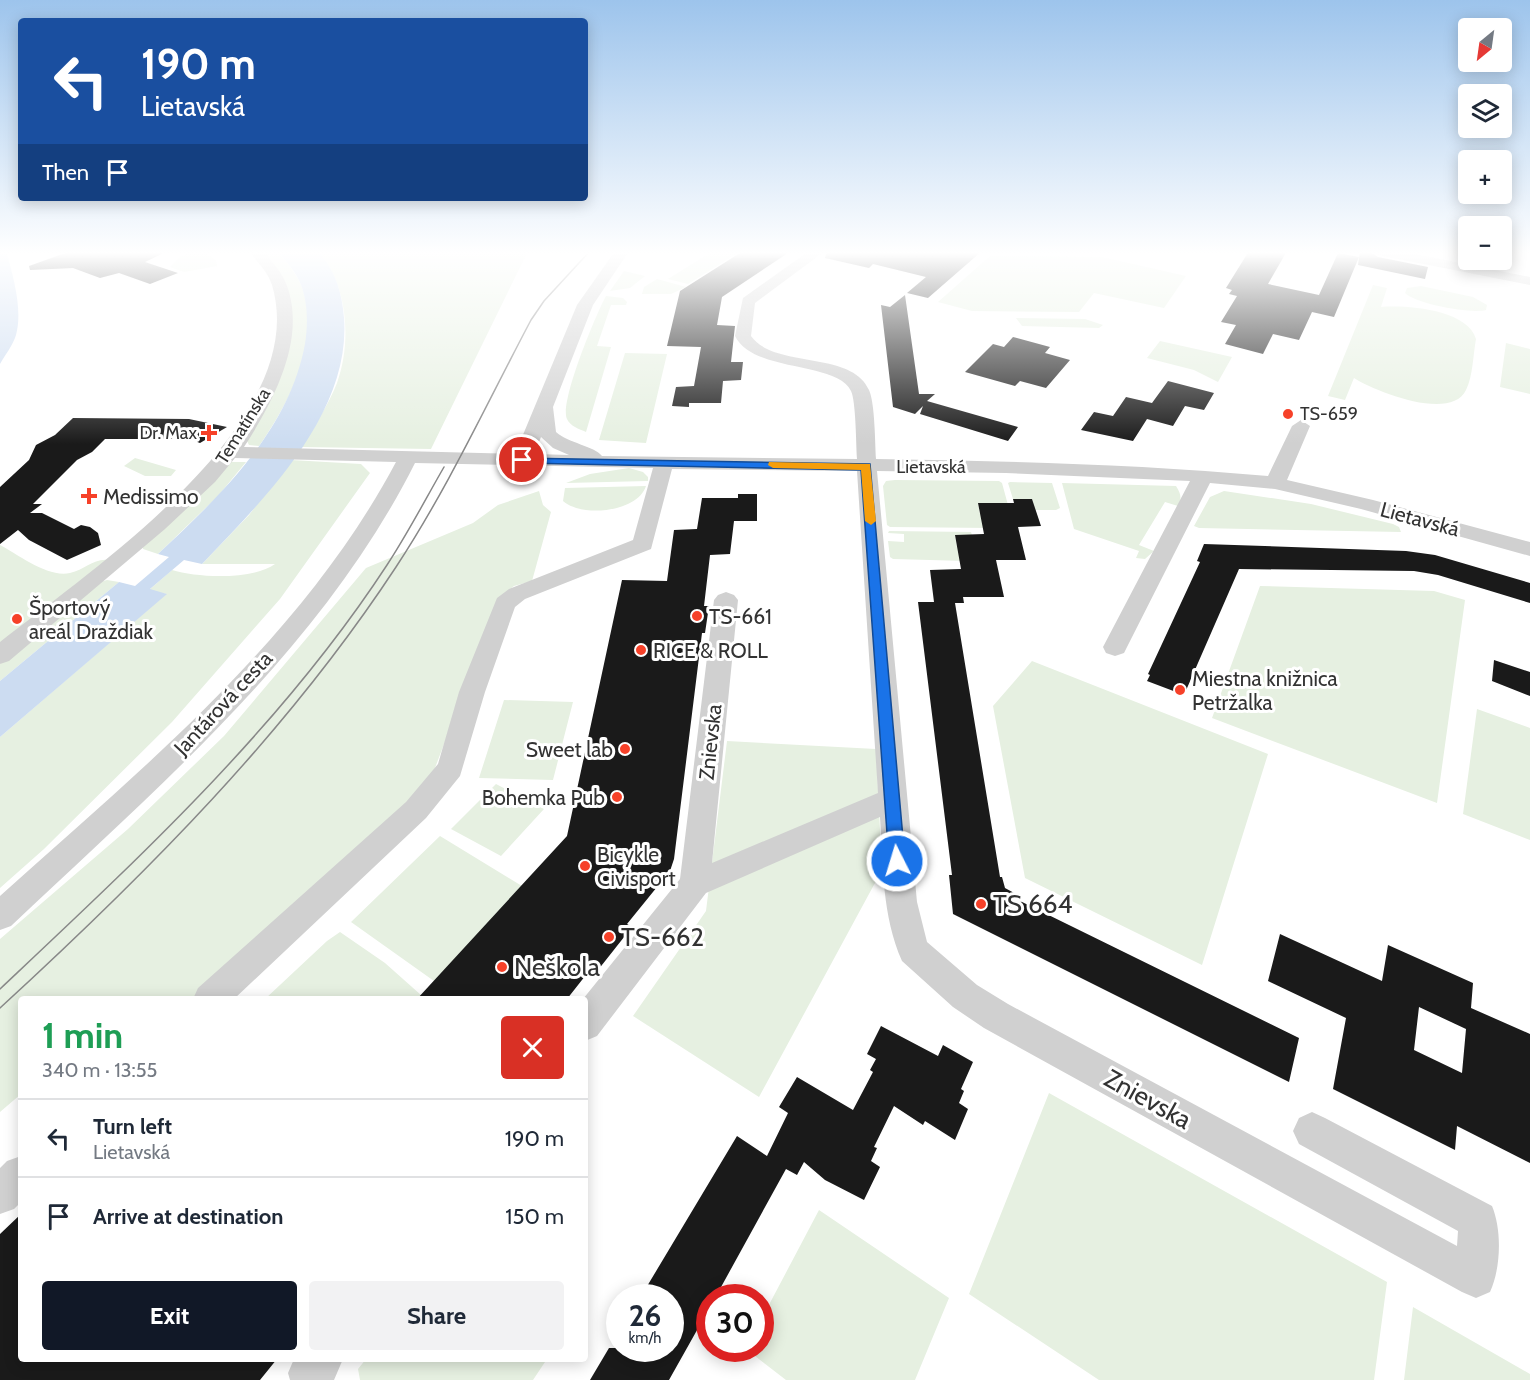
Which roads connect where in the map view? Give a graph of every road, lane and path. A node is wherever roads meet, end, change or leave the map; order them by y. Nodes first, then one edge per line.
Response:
1 (284, 315) edge
2 (580, 315) edge
3 (746, 315) edge
4 (544, 407) junction
5 (536, 426) junction
6 (1301, 426) dead end
7 (238, 452) junction
8 (408, 458) junction
9 (457, 458) junction
10 (522, 460) junction
11 (611, 462) junction
12 (664, 462) junction
13 (866, 466) junction
14 (1203, 476) junction
15 (1275, 483) junction
16 (393, 487) junction
17 (1530, 549) edge
18 (726, 600) dead end
19 (1115, 647) dead end
20 (0, 655) edge
21 (892, 799) junction
22 (695, 884) junction
23 (0, 916) edge
24 (213, 996) edge
25 (588, 1020) edge
26 (1312, 1131) dead end
27 (18, 1178) edge
28 (0, 1195) edge

1 - 7 street, Tematínska
2 - 4 street
3 - 13 street, Znievska
4 - 5 street
4 - 11 street
5 - 9 street
5 - 10 street
6 - 15 street
7 - 8 street, Lietavská
7 - 20 street, Tematínska
8 - 9 street, Lietavská
8 - 16 street, Jantárová cesta
9 - 10 street, Lietavská
9 - 16 street
10 - 11 street, Lietavská
11 - 12 street, Lietavská
12 - 13 street, Lietavská
12 - 24 street
13 - 14 street, Lietavská
13 - 21 street, Znievska
14 - 15 street, Lietavská
14 - 19 street
15 - 17 street, Lietavská
16 - 23 street, Jantárová cesta
18 - 22 street, Znievska
21 - 22 street
21 - 26 street, Znievska
22 - 25 street
27 - 28 street

